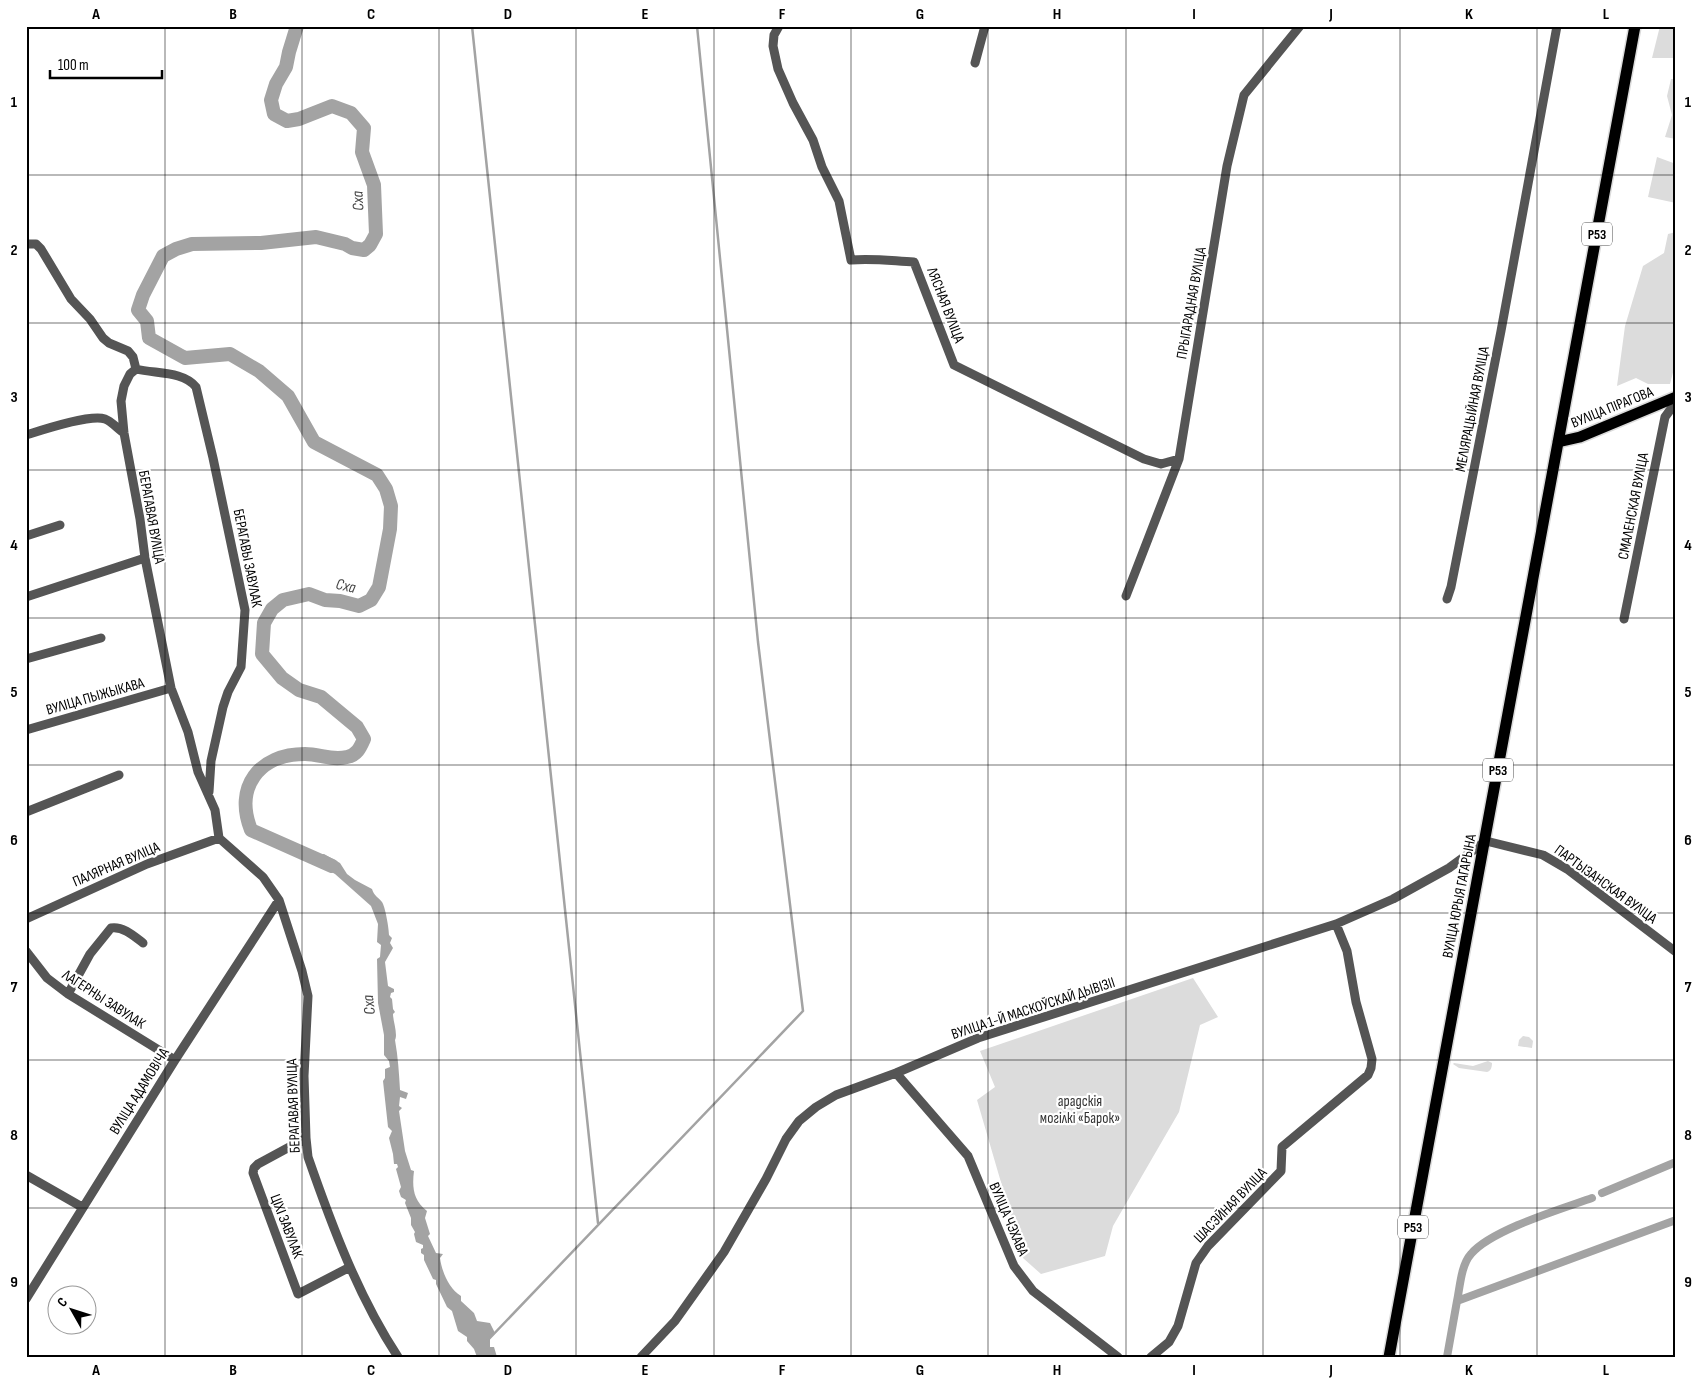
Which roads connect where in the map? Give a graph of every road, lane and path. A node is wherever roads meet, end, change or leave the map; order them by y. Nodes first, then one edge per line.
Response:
1 (779, 26) edge
2 (985, 26) edge
3 (1300, 26) edge
4 (1557, 26) edge
5 (1635, 26) edge
6 (975, 64) dead end
7 (26, 244) edge
8 (136, 369) junction
9 (1676, 397) edge
10 (1676, 402) edge
11 (124, 433) junction
12 (26, 435) edge
13 (1558, 442) junction
14 (1179, 459) junction
15 (60, 525) dead end
16 (26, 536) edge
17 (145, 558) junction
18 (1126, 596) dead end
19 (26, 597) edge
20 (1447, 599) dead end
21 (1624, 619) dead end
22 (101, 638) dead end
23 (26, 659) edge
24 (171, 688) junction
25 (26, 730) edge
26 (118, 775) dead end
27 (208, 795) junction
28 (26, 812) edge
29 (219, 838) junction
30 (1486, 841) junction
31 (279, 900) junction
32 (26, 919) edge
33 (1336, 924) junction
34 (143, 943) dead end
35 (26, 952) edge
36 (1676, 952) edge
37 (68, 994) junction
38 (175, 1060) junction
39 (896, 1073) junction
40 (306, 1138) junction
41 (26, 1175) edge
42 (82, 1207) junction
43 (350, 1267) junction
44 (26, 1299) edge
45 (398, 1357) edge
46 (641, 1357) edge
47 (1118, 1357) edge
48 (1152, 1357) edge
49 (1389, 1357) edge

1 - 14 street, ЛЯСНАЯ ВУЛІЦА
2 - 6 street
3 - 14 street, ПРЫГАРАДНАЯ ВУЛІЦА
4 - 20 street, МЕЛІЯРАЦЫЙНАЯ ВУЛІЦА
5 - 13 main road, Р53
7 - 8 street
8 - 11 street, БЕРАГАВАЯ ВУЛІЦА
8 - 27 street, БЕРАГАВЫ ЗАВУЛАК
9 - 13 main road, ВУЛІЦА ПІРАГОВА
10 - 21 street, СМАЛЕНСКАЯ ВУЛІЦА
11 - 12 street
11 - 17 street, БЕРАГАВАЯ ВУЛІЦА
13 - 30 main road, ВУЛІЦА ЮРЫЯ ГАГАРЫНА / Р53
14 - 18 street, ПРЫГАРАДНАЯ ВУЛІЦА
15 - 16 street
17 - 19 street
17 - 24 street, БЕРАГАВАЯ ВУЛІЦА
22 - 23 street
24 - 25 street, ВУЛІЦА ПЫЖЫКАВА
24 - 27 street, БЕРАГАВАЯ ВУЛІЦА
26 - 28 street
27 - 29 street, БЕРАГАВАЯ ВУЛІЦА
29 - 31 street, БЕРАГАВАЯ ВУЛІЦА
29 - 32 street, ПАЛЯРНАЯ ВУЛІЦА
30 - 33 street, ВУЛІЦА 1-Й МАСКОЎСКАЙ ДЫВІЗІІ
30 - 36 street, ПАРТЫЗАНСКАЯ ВУЛІЦА
30 - 49 main road, ВУЛІЦА ЮРЫЯ ГАГАРЫНА / Р53
31 - 38 street, ВУЛІЦА АДАМОВІЧА
31 - 40 street, БЕРАГАВАЯ ВУЛІЦА
33 - 39 street, ВУЛІЦА 1-Й МАСКОЎСКАЙ ДЫВІЗІІ
33 - 48 street, ШАСЭЙНАЯ ВУЛІЦА
34 - 37 street
35 - 37 street, ЛАГЕРНЫ ЗАВУЛАК
37 - 38 street, ЛАГЕРНЫ ЗАВУЛАК
38 - 42 street, ВУЛІЦА АДАМОВІЧА
39 - 46 street, ВУЛІЦА 1-Й МАСКОЎСКАЙ ДЫВІЗІІ
39 - 47 street, ВУЛІЦА ЧЭХАВА
40 - 43 street, БЕРАГАВАЯ ВУЛІЦА
40 - 43 street, ЦІХІ ЗАВУЛАК
41 - 42 street
42 - 44 street, ВУЛІЦА АДАМОВІЧА
43 - 45 street, БЕРАГАВАЯ ВУЛІЦА

